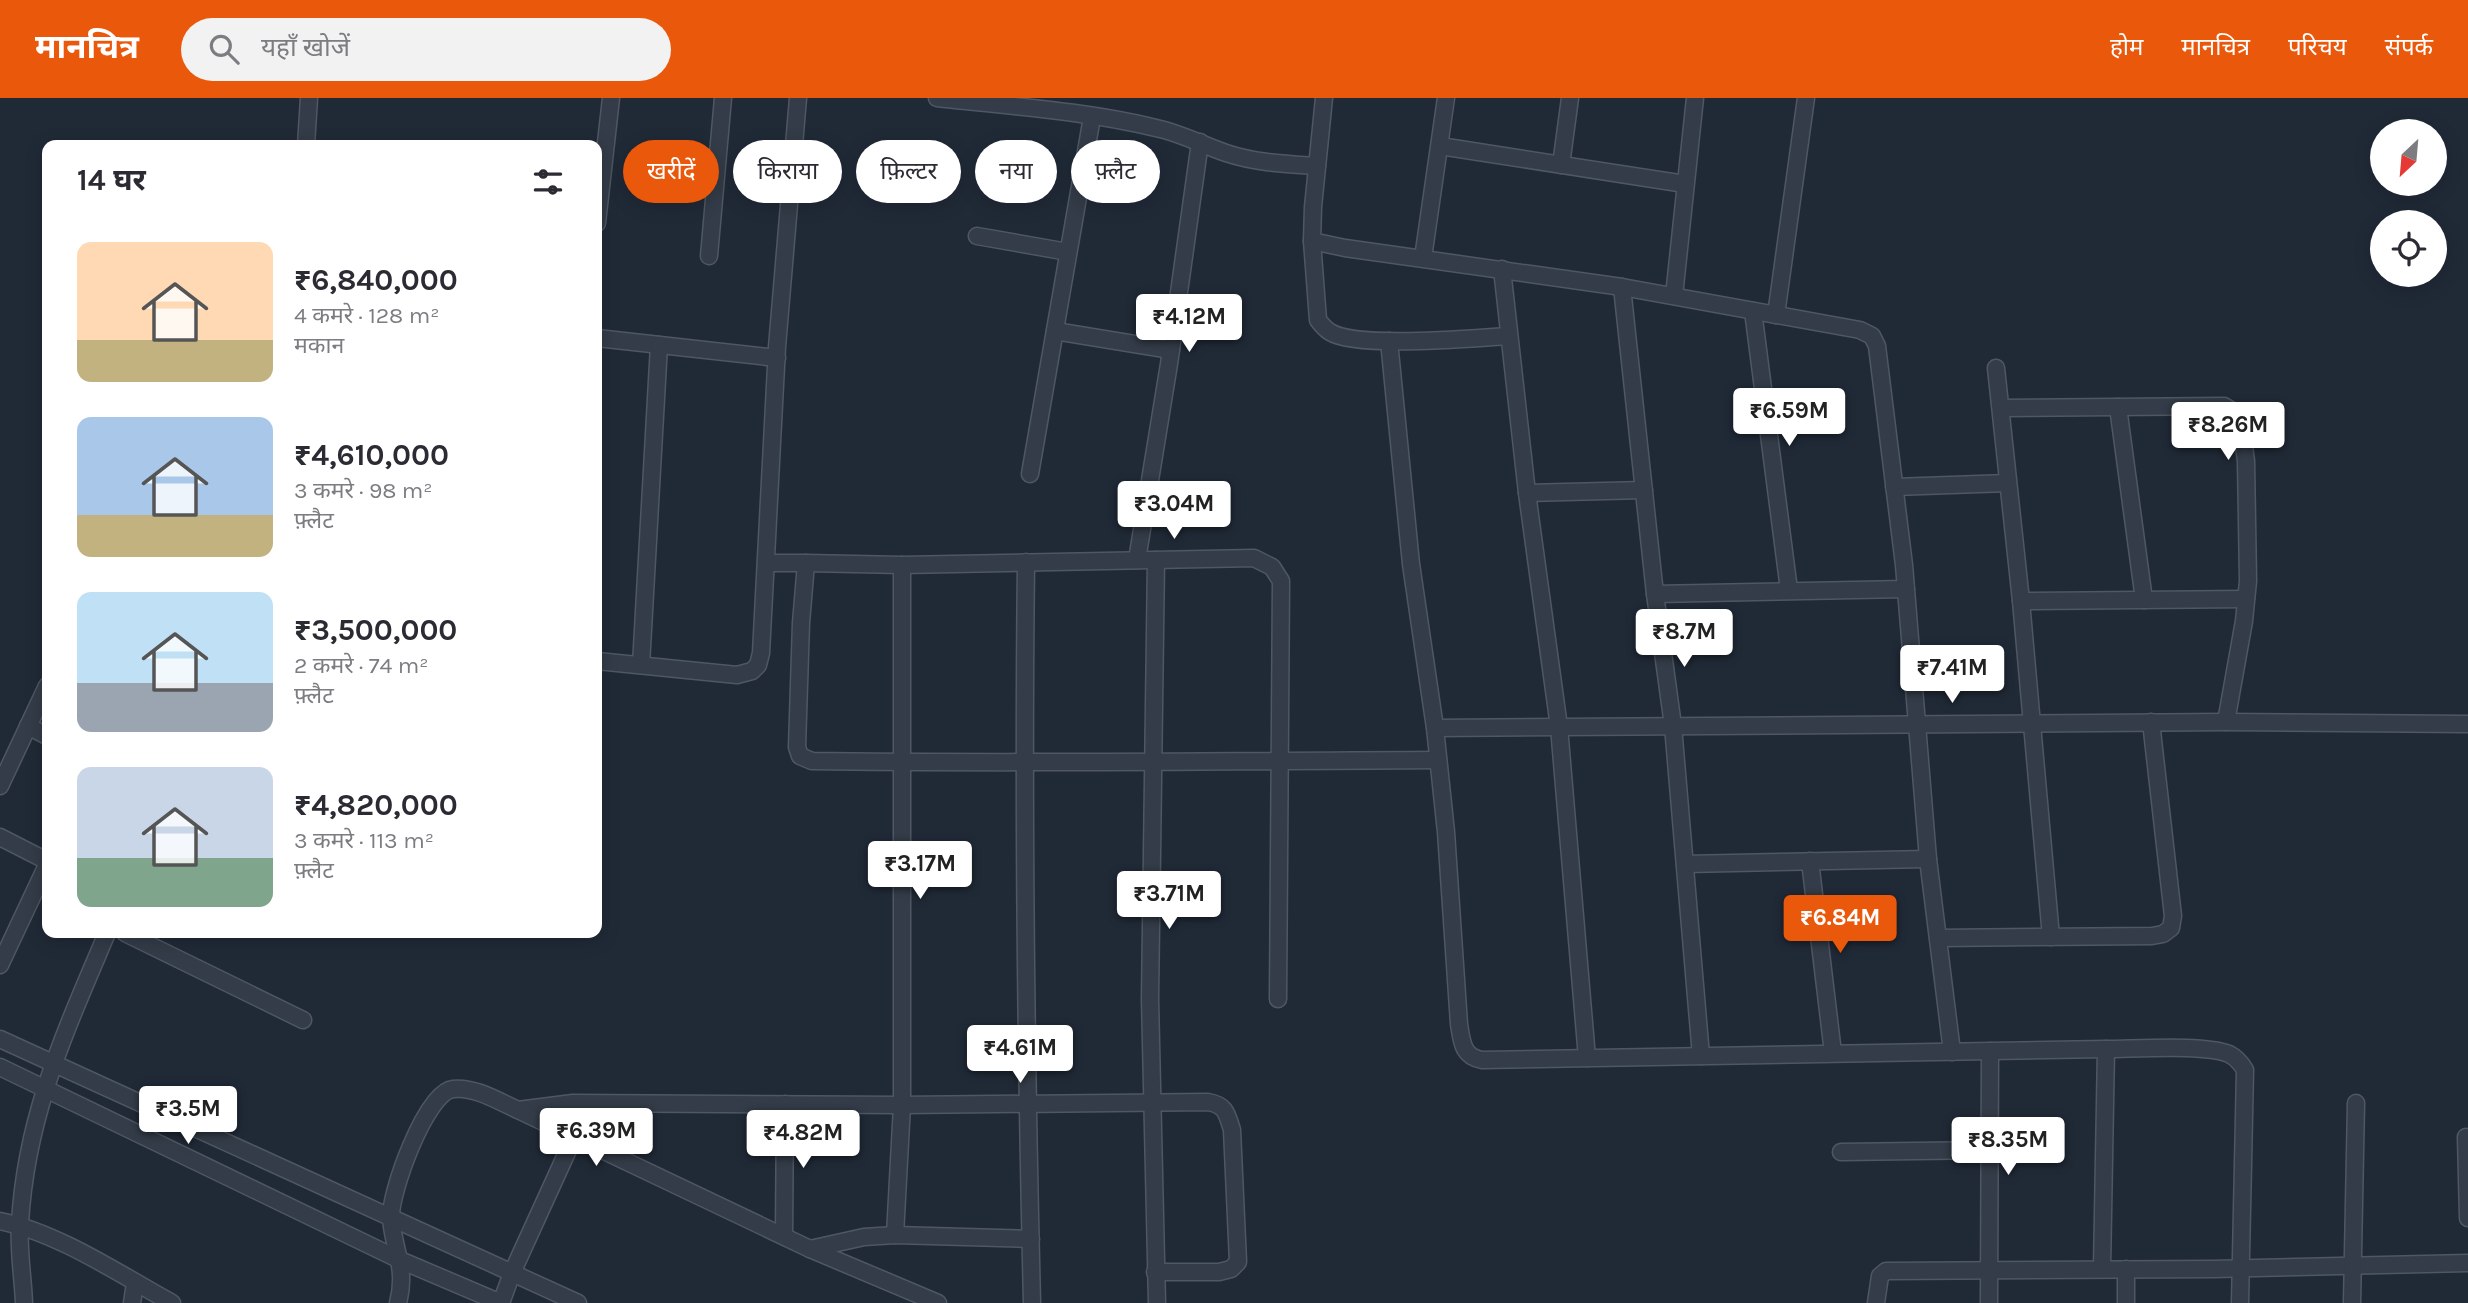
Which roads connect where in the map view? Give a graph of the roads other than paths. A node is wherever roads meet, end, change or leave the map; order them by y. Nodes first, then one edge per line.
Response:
1 (309, 98) edge
2 (611, 98) edge
3 (723, 98) edge
4 (798, 98) edge
5 (937, 98) edge
6 (1324, 98) edge
7 (1446, 98) edge
8 (1570, 98) edge
9 (1695, 98) edge
10 (1805, 98) edge
11 (1002, 102) edge
12 (1092, 117) junction
13 (306, 140) edge
14 (1200, 142) junction
15 (1440, 146) junction
16 (1561, 165) junction
17 (1317, 166) junction
18 (602, 178) edge
19 (1685, 184) junction
20 (977, 236) dead end
21 (1312, 241) junction
22 (1068, 252) junction
23 (709, 256) dead end
24 (1423, 258) junction
25 (1502, 269) junction
26 (1622, 287) junction
27 (1674, 296) junction
28 (1753, 311) junction
29 (1776, 315) junction
30 (1055, 331) junction
31 (1510, 336) junction
32 (602, 339) edge
33 (1389, 341) junction
34 (659, 345) junction
35 (1171, 351) junction
36 (776, 358) junction
37 (1996, 368) dead end
38 (2118, 407) junction
39 (2001, 408) junction
40 (1030, 474) dead end
41 (2008, 483) junction
42 (1894, 487) junction
43 (1644, 490) junction
44 (1527, 493) junction
45 (1137, 560) junction
46 (1156, 560) junction
47 (1026, 562) junction
48 (766, 563) junction
49 (806, 563) junction
50 (902, 565) junction
51 (1906, 589) junction
52 (1789, 590) junction
53 (1655, 594) junction
54 (2246, 599) junction
55 (2144, 600) junction
56 (2021, 601) junction
57 (602, 662) edge
58 (641, 666) junction
59 (42, 697) edge
60 (2151, 722) junction
61 (2226, 722) junction
62 (2031, 723) junction
63 (1917, 724) junction
64 (2468, 724) edge
65 (28, 726) junction
66 (1673, 726) junction
67 (1559, 727) junction
68 (1435, 728) junction
69 (42, 733) edge
70 (1438, 760) junction
71 (1153, 761) junction
72 (1281, 761) junction
73 (901, 762) junction
74 (1024, 762) junction
75 (0, 786) edge
76 (0, 837) edge
77 (1928, 859) junction
78 (42, 860) edge
79 (1810, 861) junction
80 (1685, 864) junction
81 (42, 874) edge
82 (1938, 937) junction
83 (2051, 937) junction
84 (105, 938) edge
85 (135, 938) edge
86 (0, 965) edge
87 (1278, 999) dead end
88 (303, 1020) dead end
89 (0, 1039) edge
90 (2106, 1049) junction
91 (1990, 1051) junction
92 (1952, 1052) junction
93 (1833, 1053) junction
94 (1701, 1056) junction
95 (1587, 1058) junction
96 (52, 1063) junction
97 (0, 1068) edge
98 (44, 1089) junction
99 (1151, 1102) junction
100 (2356, 1103) dead end
101 (785, 1104) junction
102 (1027, 1104) junction
103 (902, 1105) junction
104 (518, 1110) junction
105 (574, 1137) junction
106 (2466, 1137) edge
107 (1990, 1150) junction
108 (1841, 1152) dead end
109 (391, 1218) junction
110 (2468, 1218) edge
111 (0, 1221) edge
112 (20, 1225) junction
113 (895, 1235) junction
114 (784, 1236) junction
115 (1031, 1239) junction
116 (810, 1248) junction
117 (400, 1259) junction
118 (2468, 1264) edge
119 (2352, 1266) junction
120 (2102, 1268) junction
121 (1989, 1269) junction
122 (2126, 1269) junction
123 (2240, 1269) junction
124 (1155, 1272) junction
125 (512, 1273) junction
126 (135, 1283) junction
127 (24, 1303) edge
128 (132, 1303) edge
129 (172, 1303) edge
130 (398, 1303) edge
131 (501, 1303) edge
132 (578, 1303) edge
133 (937, 1303) edge
134 (1032, 1303) edge
135 (1157, 1303) edge
136 (1876, 1303) edge
137 (1989, 1303) edge
138 (2126, 1303) edge
139 (2240, 1303) edge
140 (2352, 1303) edge

1 - 13 street
2 - 18 street
3 - 23 street
4 - 36 street
5 - 11 street
6 - 17 street
7 - 15 street
8 - 16 street
9 - 19 street
10 - 29 street
11 - 12 street
12 - 14 street
12 - 22 street
14 - 17 street
14 - 35 street
15 - 16 street
15 - 24 street
16 - 19 street
17 - 21 street
19 - 27 street
20 - 22 street
21 - 24 street
21 - 33 street
22 - 30 street
24 - 25 street
25 - 26 street
25 - 31 street
26 - 27 street
26 - 43 street
27 - 28 street
28 - 29 street
28 - 52 street
29 - 42 street
30 - 35 street
30 - 40 street
31 - 33 street
31 - 44 street
32 - 34 street
33 - 68 street
34 - 36 street
34 - 58 street
35 - 45 street
36 - 48 street
37 - 39 street
38 - 39 street
38 - 54 street
38 - 55 street
39 - 41 street
41 - 42 street
41 - 56 street
42 - 51 street
43 - 44 street
43 - 53 street
44 - 67 street
45 - 46 street
45 - 47 street
46 - 71 street
46 - 72 street
47 - 50 street
47 - 74 street
48 - 49 street
48 - 58 street
49 - 50 street
49 - 73 street
50 - 73 street
51 - 52 street
51 - 63 street
52 - 53 street
53 - 66 street
54 - 55 street
54 - 61 street
55 - 56 street
56 - 62 street
57 - 58 street
59 - 65 street
60 - 61 street
60 - 62 street
60 - 83 street
61 - 64 street
62 - 63 street
62 - 83 street
63 - 66 street
63 - 77 street
65 - 69 street
65 - 75 street
66 - 67 street
66 - 80 street
67 - 68 street
67 - 95 street
68 - 70 street
70 - 72 street
70 - 95 street
71 - 72 street
71 - 74 street
71 - 99 street
72 - 87 street
73 - 74 street
73 - 103 street
74 - 102 street
76 - 78 street
77 - 79 street
77 - 82 street
79 - 80 street
79 - 93 street
80 - 94 street
81 - 86 street
82 - 83 street
82 - 92 street
84 - 96 street
85 - 88 street
89 - 96 street
90 - 91 street
90 - 120 street
90 - 123 street
91 - 92 street
91 - 107 street
92 - 93 street
93 - 94 street
94 - 95 street
96 - 98 street
96 - 109 street
97 - 98 street
98 - 112 street
98 - 117 street
99 - 102 street
99 - 124 street
99 - 124 street
100 - 119 street
101 - 103 street
101 - 104 street
101 - 114 street
102 - 103 street
102 - 115 street
103 - 113 street
104 - 105 street
104 - 109 street
105 - 114 street
105 - 125 street
106 - 110 street
107 - 108 street
107 - 121 street
109 - 117 street
109 - 125 street
111 - 112 street
112 - 126 street
112 - 127 street
113 - 115 street
113 - 116 street
114 - 116 street
115 - 134 street
116 - 133 street
117 - 130 street
117 - 131 street
118 - 119 street
119 - 123 street
119 - 140 street
120 - 121 street
120 - 122 street
121 - 136 street
121 - 137 street
122 - 123 street
122 - 138 street
123 - 139 street
124 - 135 street
125 - 131 street
125 - 132 street
126 - 128 street
126 - 129 street

